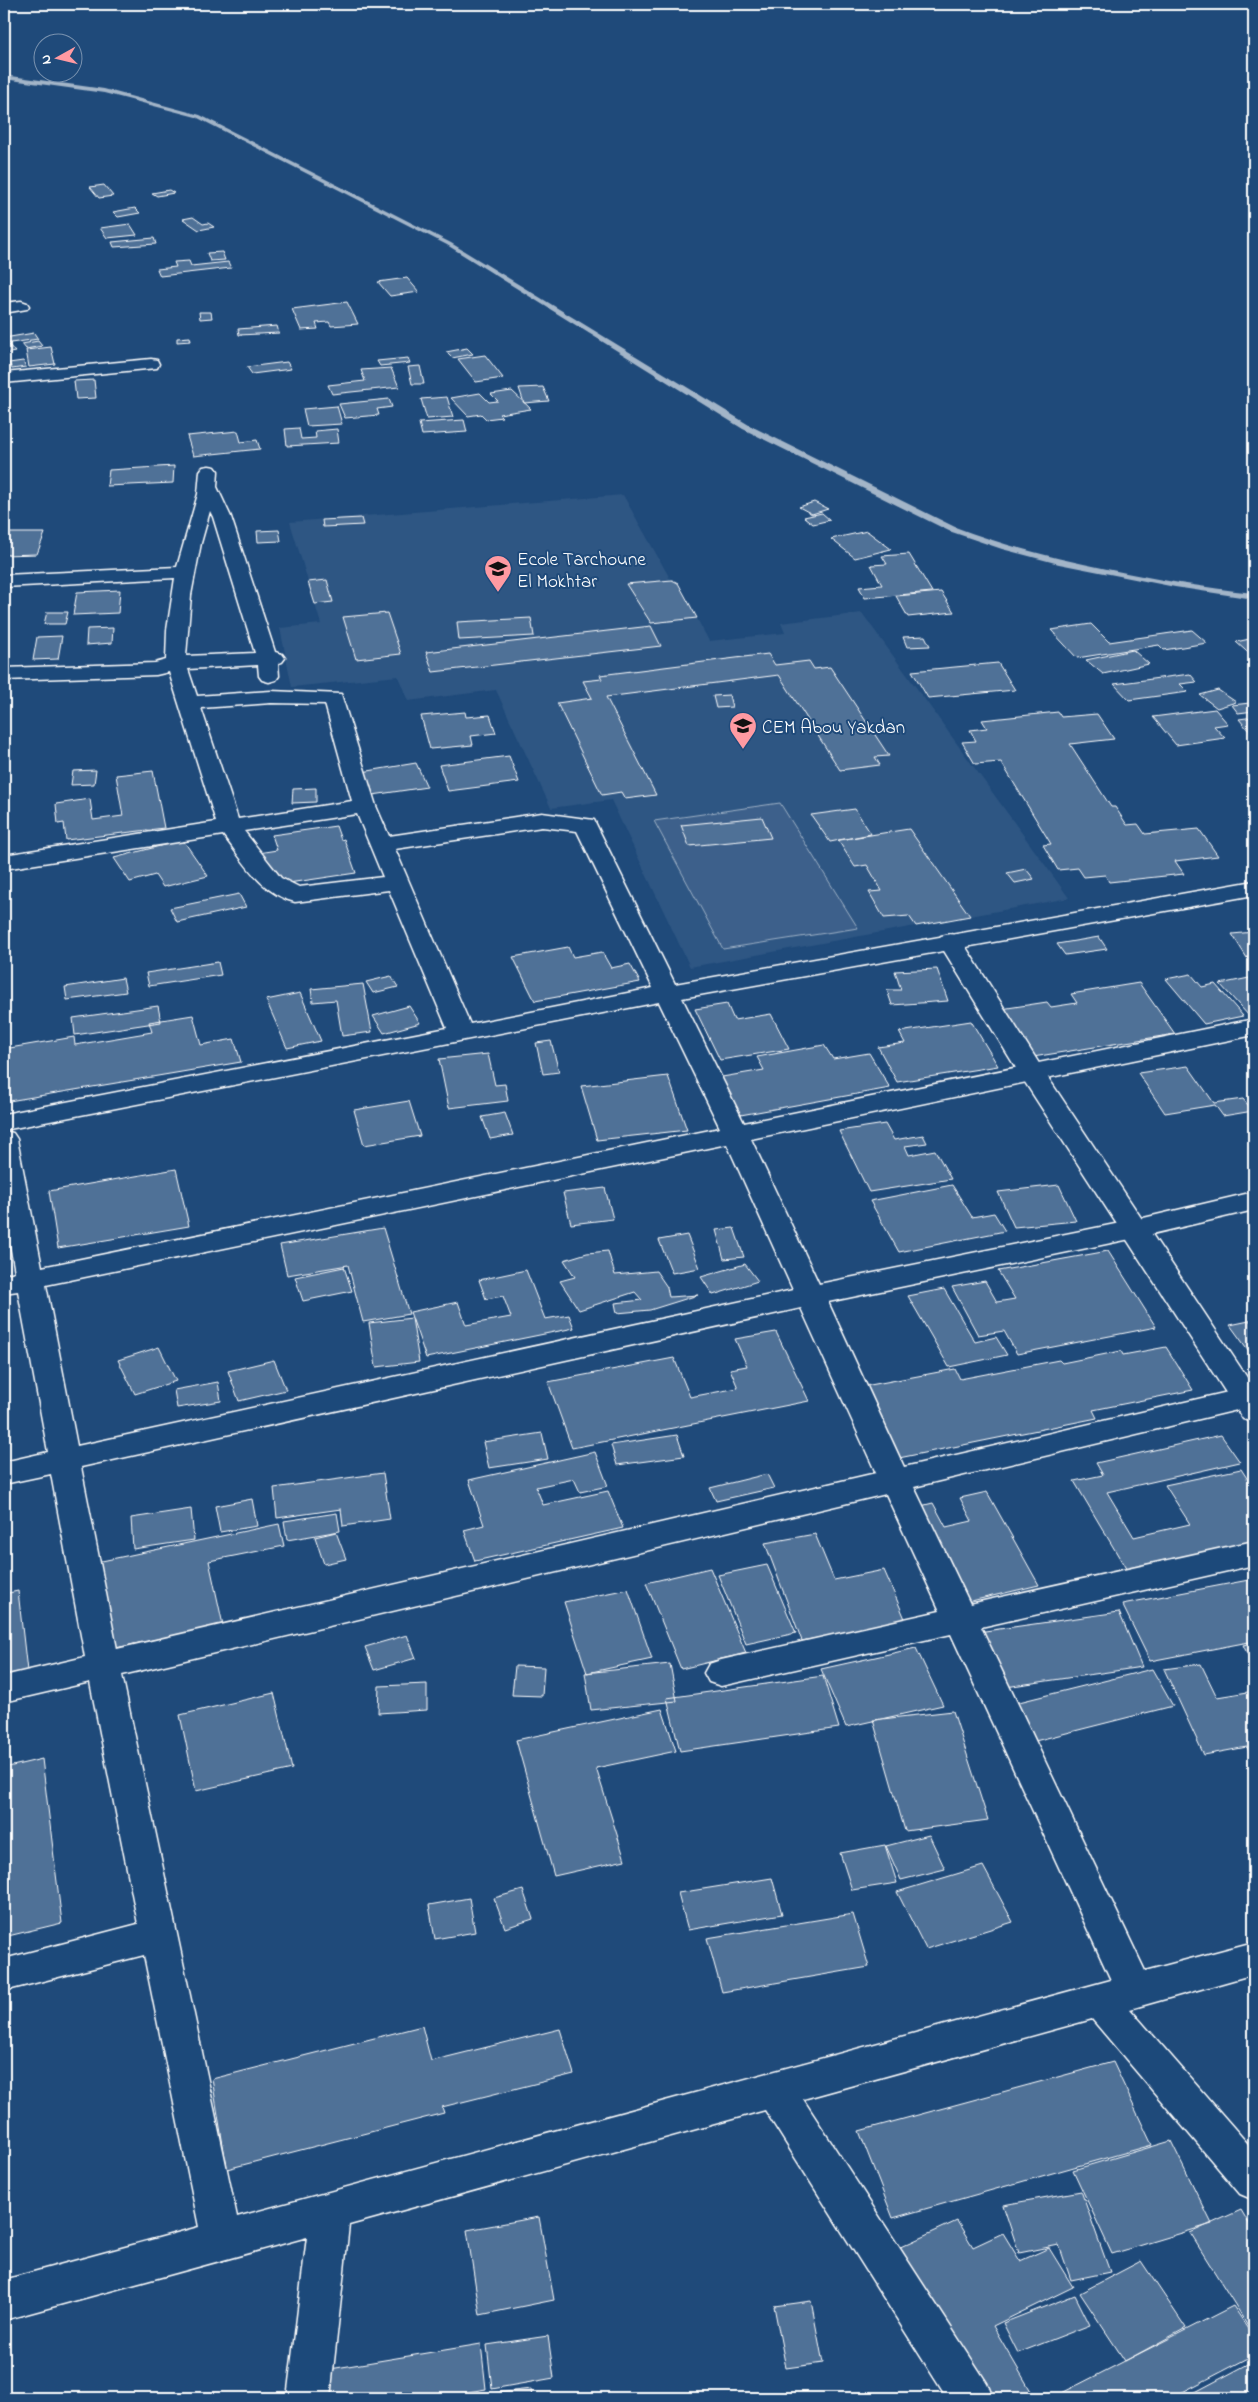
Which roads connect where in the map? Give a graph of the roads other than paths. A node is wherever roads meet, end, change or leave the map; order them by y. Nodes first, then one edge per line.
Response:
1 (21, 306) dead end
2 (4, 308) edge
3 (151, 364) dead end
4 (4, 378) edge
5 (187, 572) junction
6 (4, 581) edge
7 (271, 658) junction
8 (176, 663) junction
9 (4, 674) edge
10 (270, 697) junction
11 (188, 703) junction
12 (365, 806) junction
13 (229, 827) junction
14 (381, 844) junction
15 (4, 862) edge
16 (398, 882) junction
17 (1254, 888) edge
18 (950, 941) junction
19 (666, 993) junction
20 (1254, 1027) edge
21 (462, 1034) junction
22 (1032, 1073) junction
23 (4, 1122) edge
24 (736, 1134) junction
25 (4, 1139) edge
26 (1254, 1201) edge
27 (1135, 1229) junction
28 (18, 1282) edge
29 (810, 1296) junction
30 (1252, 1402) edge
31 (65, 1459) junction
32 (4, 1473) edge
33 (895, 1480) junction
34 (1254, 1553) edge
35 (960, 1619) junction
36 (103, 1665) junction
37 (721, 1673) dead end
38 (4, 1690) edge
39 (159, 1935) junction
40 (1254, 1958) edge
41 (4, 1975) edge
42 (1117, 1995) junction
43 (774, 2089) junction
44 (1254, 2182) edge
45 (330, 2211) junction
46 (222, 2241) junction
47 (4, 2300) edge
48 (309, 2398) edge
49 (972, 2398) edge

1 - 2 street
3 - 4 street
5 - 6 street
5 - 7 street
5 - 8 street
7 - 8 street
7 - 10 street
8 - 9 street
8 - 11 street
10 - 11 street
10 - 12 street
11 - 13 street
12 - 13 street
12 - 14 street
13 - 15 street
13 - 16 street
14 - 16 street
14 - 19 street
16 - 21 street
17 - 18 street
18 - 19 street
18 - 22 street
19 - 21 street
19 - 24 street
20 - 22 street
21 - 23 street
22 - 24 street
22 - 27 street
24 - 28 street
24 - 29 street
25 - 28 street
26 - 27 street
27 - 29 street
27 - 30 street
28 - 31 street
29 - 31 street
29 - 33 street
30 - 33 street
31 - 32 street
31 - 36 street
33 - 35 street
33 - 36 street
34 - 35 street
35 - 37 street
35 - 42 street
36 - 38 street
36 - 39 street
39 - 41 street
39 - 46 street
40 - 42 street
42 - 43 street
42 - 44 street
43 - 45 street
43 - 49 street
45 - 46 street
45 - 48 street
46 - 47 street

